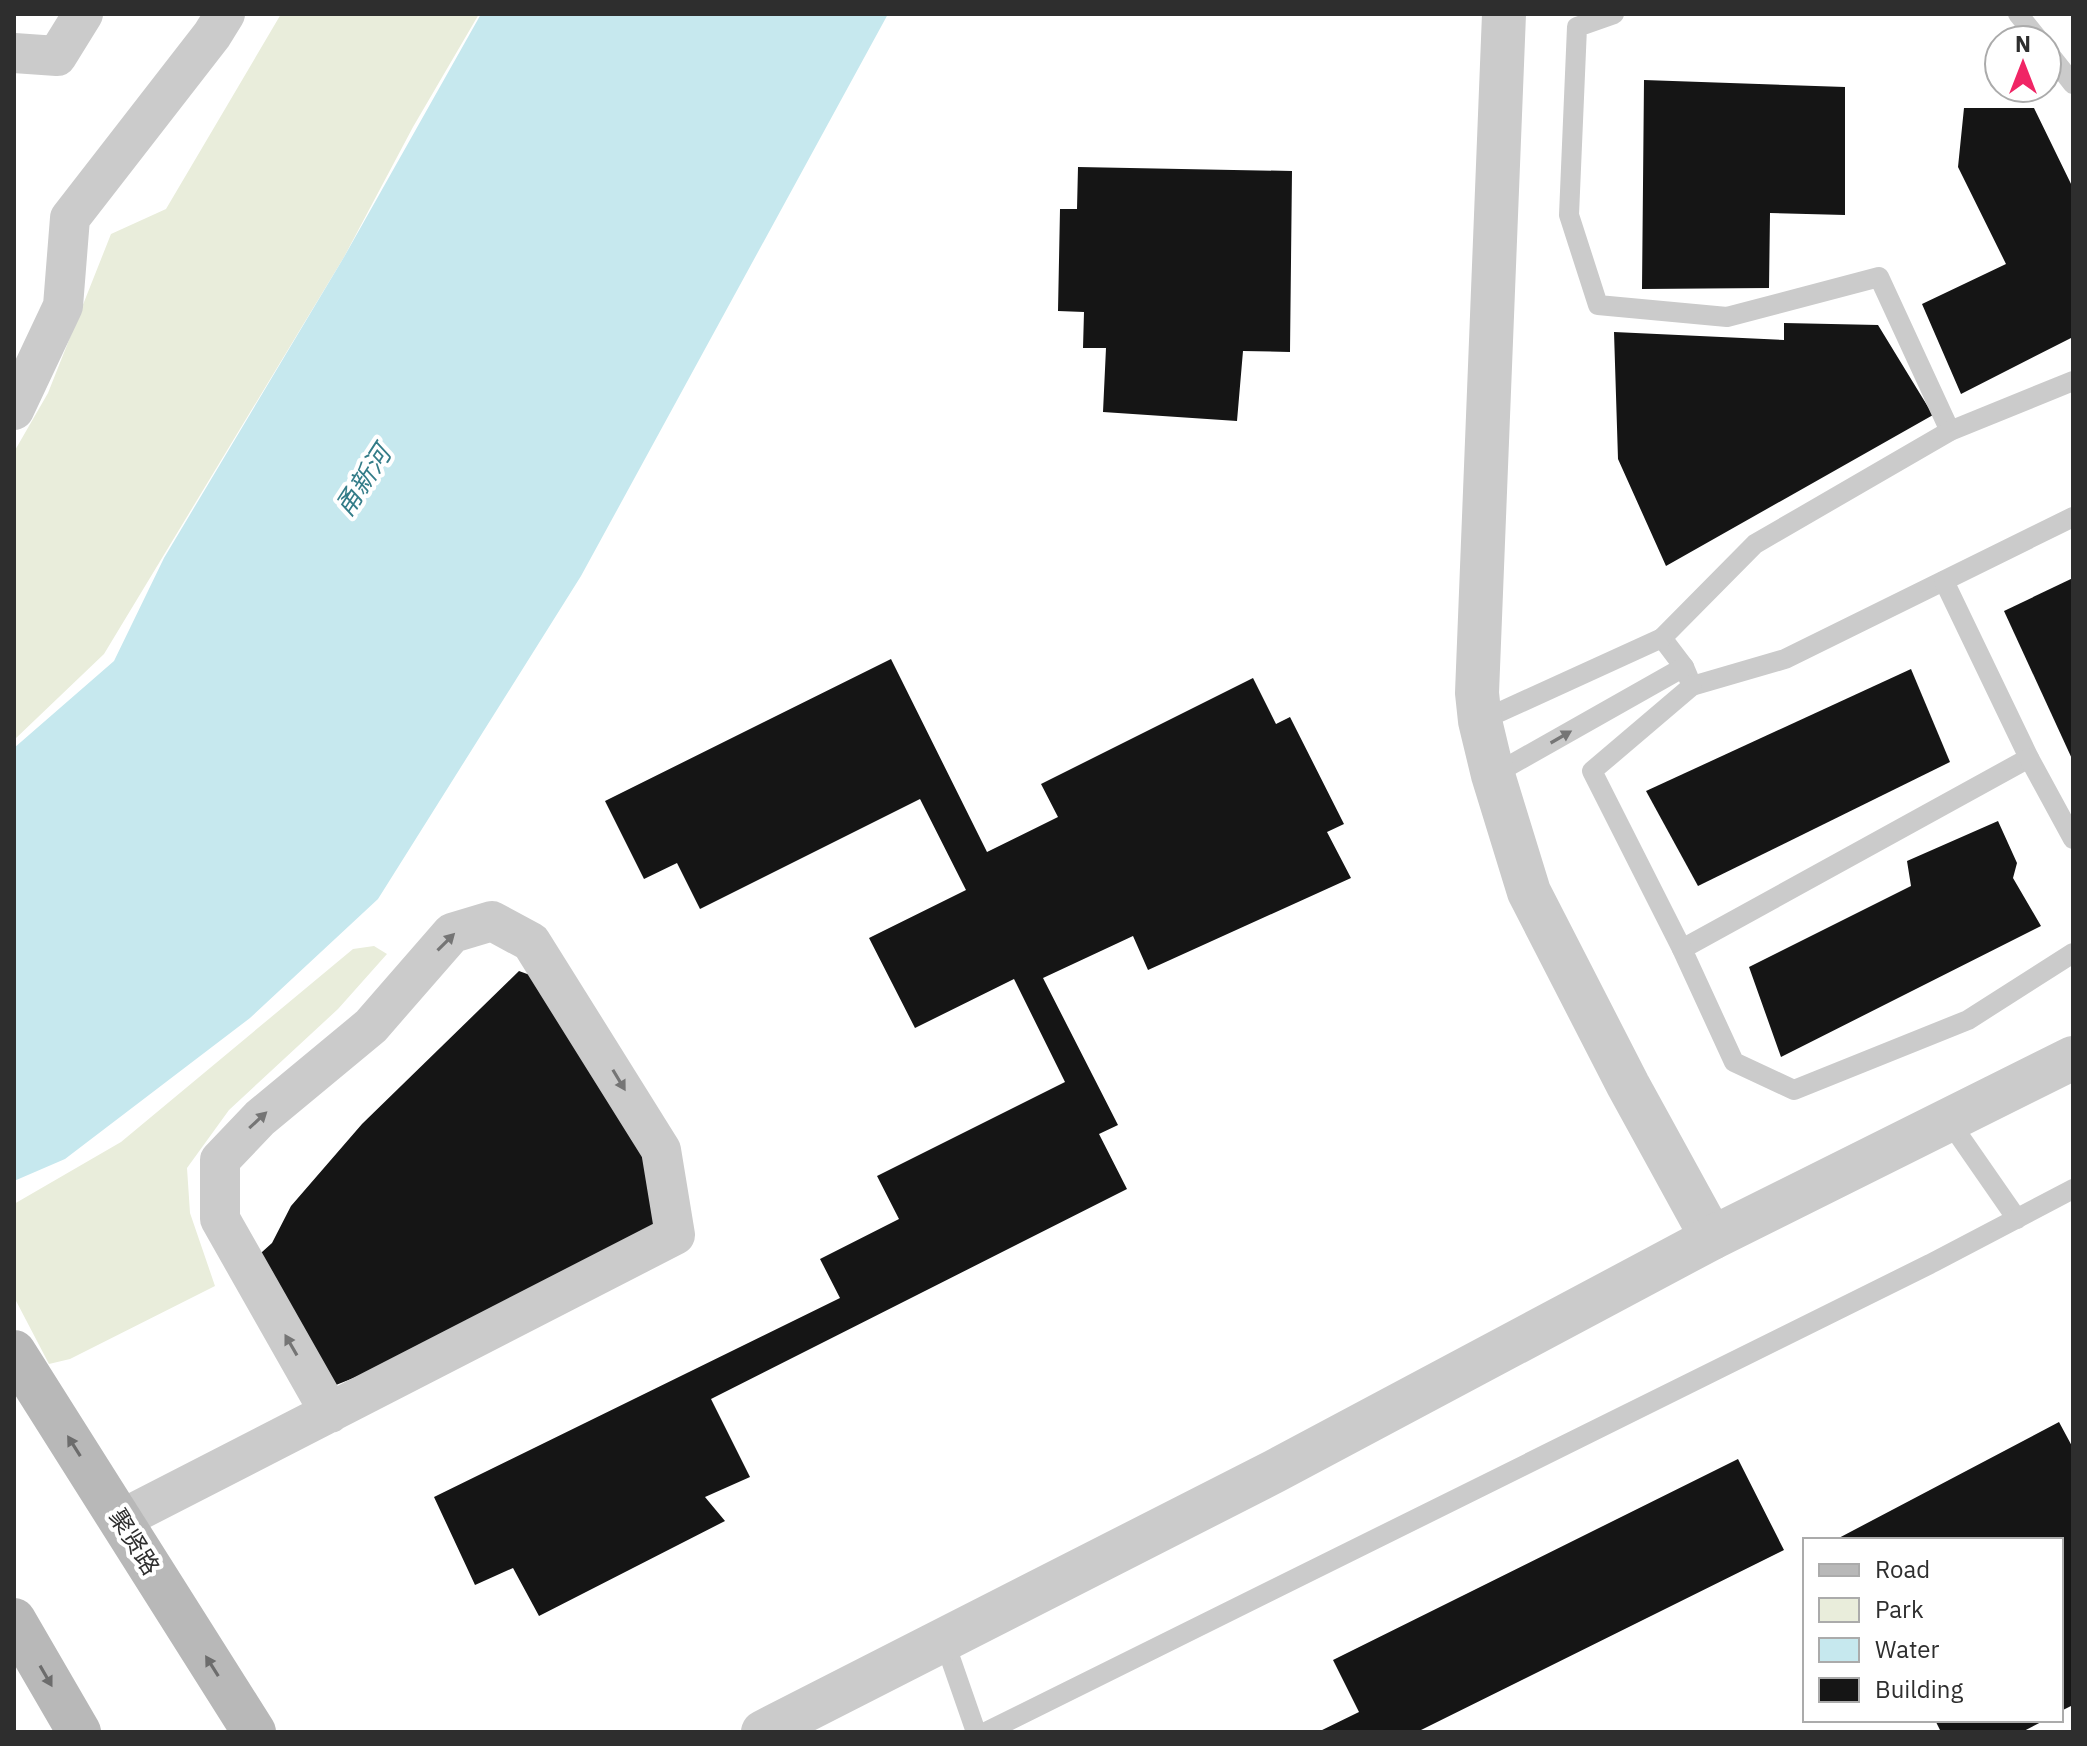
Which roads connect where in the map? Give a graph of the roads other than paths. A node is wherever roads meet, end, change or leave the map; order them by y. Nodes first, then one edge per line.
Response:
1 (83, 14) edge
2 (225, 14) edge
3 (1504, 14) edge
4 (1614, 14) edge
5 (14, 53) edge
6 (2073, 381) edge
7 (14, 410) edge
8 (1950, 431) junction
9 (2073, 517) edge
10 (1944, 581) junction
11 (1662, 638) junction
12 (1688, 676) junction
13 (1480, 721) junction
14 (2029, 758) junction
15 (1493, 775) junction
16 (2073, 839) edge
17 (1682, 949) junction
18 (2073, 953) edge
19 (2073, 1058) edge
20 (1949, 1121) junction
21 (2073, 1189) edge
22 (2017, 1219) junction
23 (1712, 1238) junction
24 (14, 1352) edge
25 (330, 1413) junction
26 (120, 1520) junction
27 (14, 1620) edge
28 (944, 1640) junction
29 (79, 1732) edge
30 (254, 1732) edge
31 (763, 1732) edge
32 (976, 1732) edge
33 (986, 1732) edge

1 - 5 street
2 - 7 street
3 - 13 street
4 - 8 lane
6 - 8 lane
8 - 11 lane
9 - 10 lane
10 - 12 lane
10 - 14 lane
11 - 12 lane
11 - 13 lane
15 -> 12 lane
12 - 17 lane
13 - 15 street
14 - 16 lane
14 - 17 lane
15 - 23 street
17 - 18 lane
19 - 20 street
20 - 22 lane
20 - 23 street
21 - 22 lane
22 - 33 lane
23 - 28 street
26 -> 24 main road, 聚贤路
25 -> 25 street
25 - 26 street
30 -> 26 main road, 聚贤路
27 -> 29 main road
28 - 31 street
28 - 32 lane

